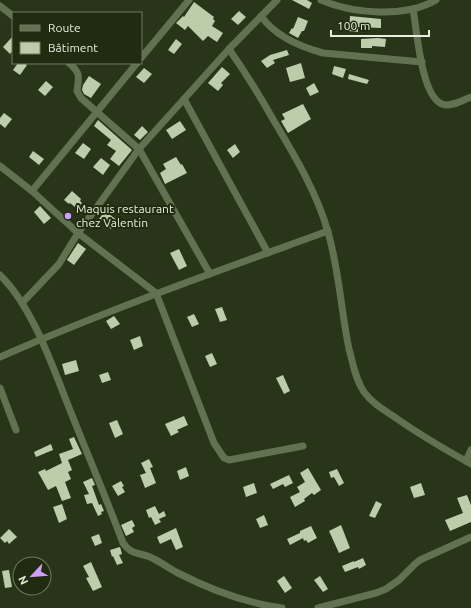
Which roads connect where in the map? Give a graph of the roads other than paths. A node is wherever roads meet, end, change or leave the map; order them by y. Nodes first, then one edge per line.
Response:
1 (189, 0) edge
2 (277, 0) edge
3 (321, 0) edge
4 (436, 0) edge
5 (0, 6) edge
6 (413, 9) junction
7 (12, 15) edge
8 (261, 16) junction
9 (229, 49) junction
10 (142, 57) edge
11 (422, 62) junction
12 (70, 64) edge
13 (136, 64) edge
14 (471, 97) edge
15 (184, 99) junction
16 (97, 112) junction
17 (139, 149) junction
18 (0, 166) edge
19 (32, 191) junction
20 (328, 231) junction
21 (78, 233) junction
22 (268, 253) junction
23 (0, 274) edge
24 (210, 274) junction
25 (156, 293) junction
26 (22, 303) junction
27 (41, 339) junction
28 (0, 357) edge
29 (0, 388) edge
30 (16, 430) dead end
31 (303, 446) dead end
32 (471, 450) edge
33 (468, 463) edge
34 (471, 537) edge
35 (282, 608) edge
36 (318, 608) edge

1 - 10 street
2 - 8 street
3 - 6 street
4 - 6 street
5 - 7 street
6 - 11 street
8 - 9 street
8 - 11 street
9 - 15 street
9 - 20 street
11 - 14 street
12 - 16 street
13 - 16 street
15 - 17 street
15 - 22 street
16 - 17 street
16 - 19 street
17 - 21 street
17 - 24 street
18 - 19 street
19 - 21 street
20 - 22 street
20 - 33 street
21 - 25 street
21 - 26 street
22 - 24 street
23 - 26 street
24 - 25 street
25 - 27 street
25 - 31 street
26 - 27 street
27 - 28 street
27 - 35 street
29 - 30 street
32 - 33 street
34 - 36 street

